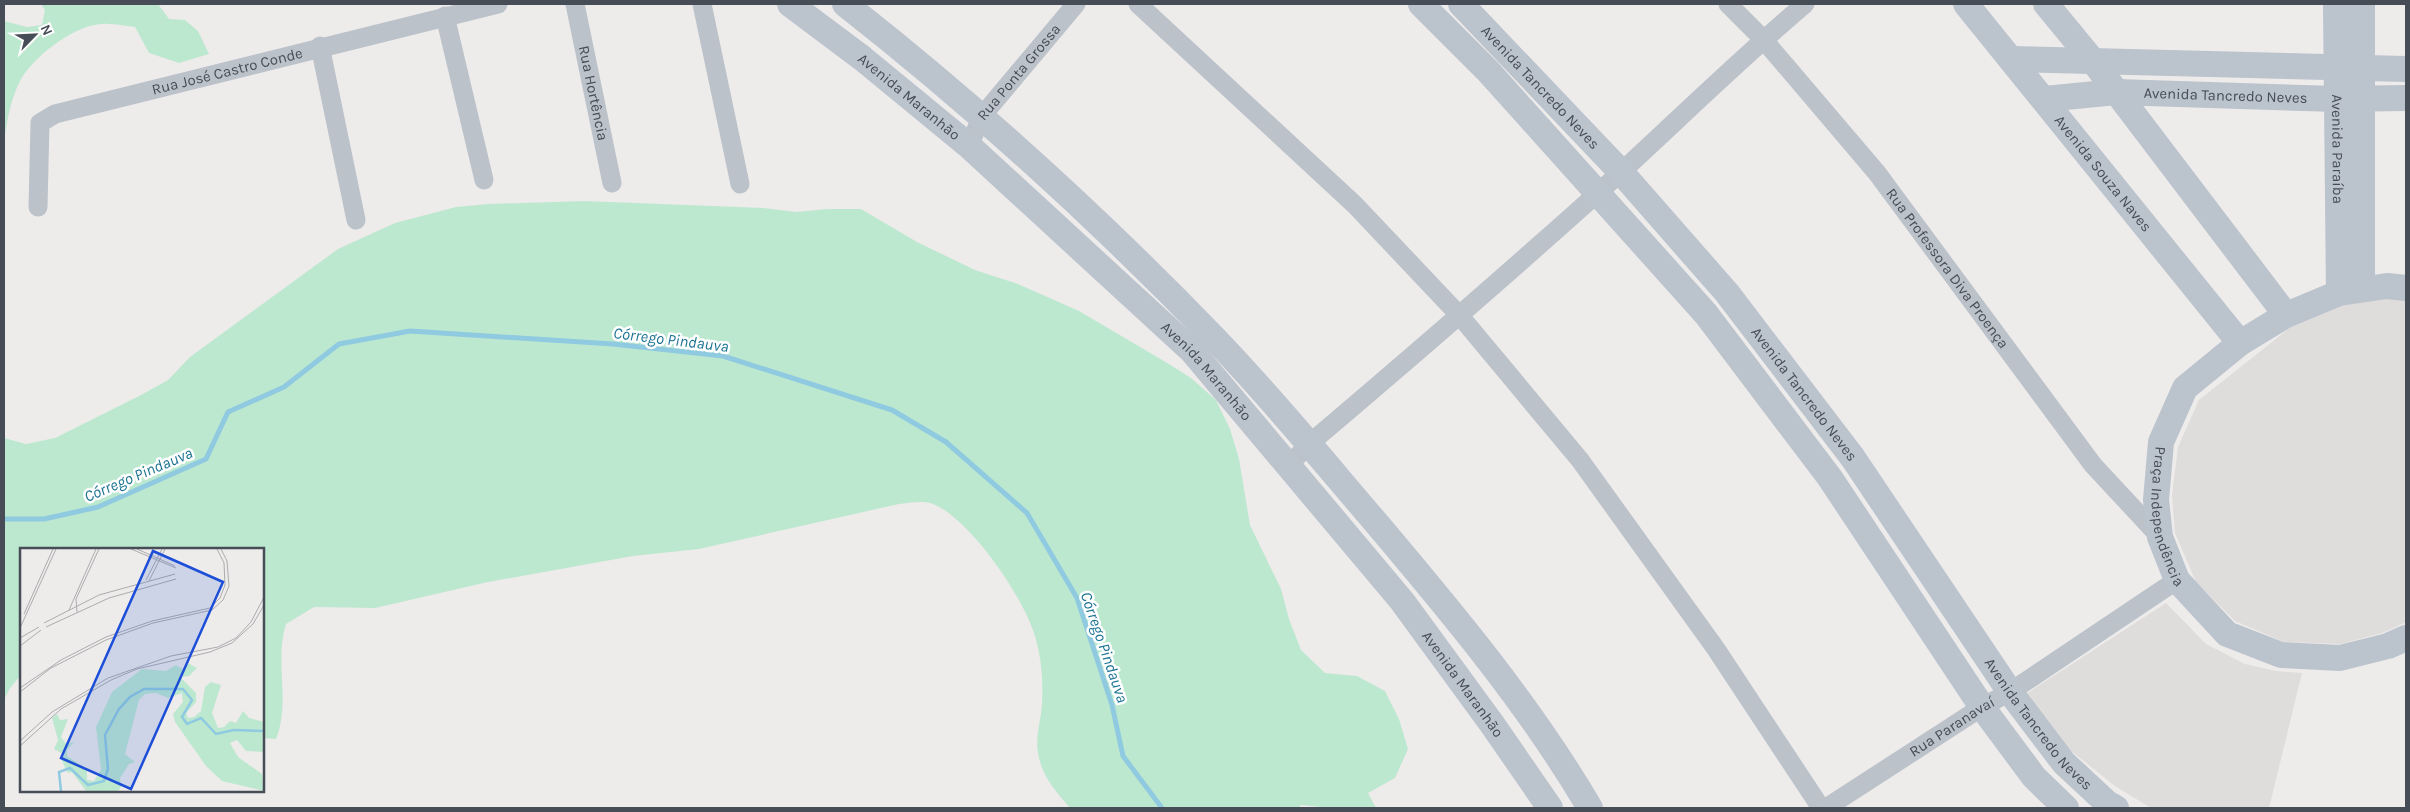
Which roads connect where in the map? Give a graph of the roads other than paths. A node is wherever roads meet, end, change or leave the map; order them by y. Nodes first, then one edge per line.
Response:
1 (498, 4) edge
2 (575, 4) edge
3 (702, 4) edge
4 (790, 4) edge
5 (844, 4) edge
6 (1076, 4) edge
7 (1138, 4) edge
8 (1421, 4) edge
9 (1461, 4) edge
10 (1728, 4) edge
11 (1805, 4) edge
12 (1966, 4) edge
13 (2046, 4) edge
14 (2336, 4) edge
15 (2362, 4) edge
16 (445, 16) junction
17 (1763, 40) junction
18 (320, 46) junction
19 (2011, 59) junction
20 (2093, 61) junction
21 (2349, 67) junction
22 (2406, 69) edge
23 (2116, 92) junction
24 (2362, 98) junction
25 (2406, 98) edge
26 (2045, 99) junction
27 (2337, 99) junction
28 (982, 116) junction
29 (969, 146) junction
30 (1621, 172) junction
31 (484, 180) dead end
32 (612, 182) dead end
33 (740, 184) dead end
34 (1597, 193) junction
35 (38, 207) dead end
36 (356, 220) dead end
37 (2406, 288) edge
38 (2350, 291) junction
39 (2286, 315) junction
40 (1460, 316) junction
41 (2240, 343) junction
42 (1309, 444) junction
43 (1288, 466) junction
44 (2160, 537) junction
45 (2177, 580) junction
46 (2406, 638) edge
47 (2010, 692) junction
48 (1982, 707) junction
49 (1550, 808) edge
50 (1590, 808) edge
51 (1821, 808) edge
52 (1826, 808) edge
53 (2066, 808) edge
54 (2116, 808) edge

1 - 16 street, Rua José Castro Conde
2 - 32 street, Rua Hortência
3 - 33 street
4 - 29 street, Avenida Maranhão
5 - 28 street, Avenida Maranhão
6 - 28 street, Rua Ponta Grossa
7 - 40 street
8 - 34 street, Avenida Tancredo Neves
9 - 30 street, Avenida Tancredo Neves
10 - 17 street, Rua Professora Diva Proença
11 - 17 street
12 - 19 street, Avenida Souza Naves
13 - 20 street
14 - 21 street, Avenida Paraíba
15 - 21 street, Avenida Paraíba
16 - 18 street, Rua José Castro Conde
16 - 31 street
17 - 30 street
17 - 44 street, Rua Professora Diva Proença
18 - 35 street, Rua José Castro Conde
18 - 36 street
19 - 20 street
19 - 26 street, Avenida Souza Naves
20 - 21 street
20 - 23 street
21 - 22 street
21 - 24 street, Avenida Paraíba
21 - 27 street, Avenida Paraíba
23 - 26 street, Avenida Tancredo Neves
23 - 27 street, Avenida Tancredo Neves
23 - 39 street
24 - 25 street, Avenida Tancredo Neves
24 - 27 street, Avenida Tancredo Neves
24 - 38 street, Avenida Paraíba
26 - 41 street, Avenida Souza Naves
27 - 38 street, Avenida Paraíba
28 - 29 street, Rua Ponta Grossa
28 - 42 street, Avenida Maranhão
29 - 43 street, Avenida Maranhão
30 - 34 street
30 - 47 street, Avenida Tancredo Neves
34 - 40 street
34 - 48 street, Avenida Tancredo Neves
37 - 38 street, Praça Independência
38 - 39 street, Praça Independência
39 - 41 street, Praça Independência
40 - 42 street
40 - 51 street
41 - 44 street, Praça Independência
42 - 43 street
42 - 50 street, Avenida Maranhão
43 - 49 street, Avenida Maranhão
44 - 45 street, Praça Independência
45 - 46 street, Praça Independência
45 - 47 street, Rua Paranavaí
47 - 48 street, Rua Paranavaí
47 - 54 street, Avenida Tancredo Neves
48 - 52 street, Rua Paranavaí
48 - 53 street, Avenida Tancredo Neves

